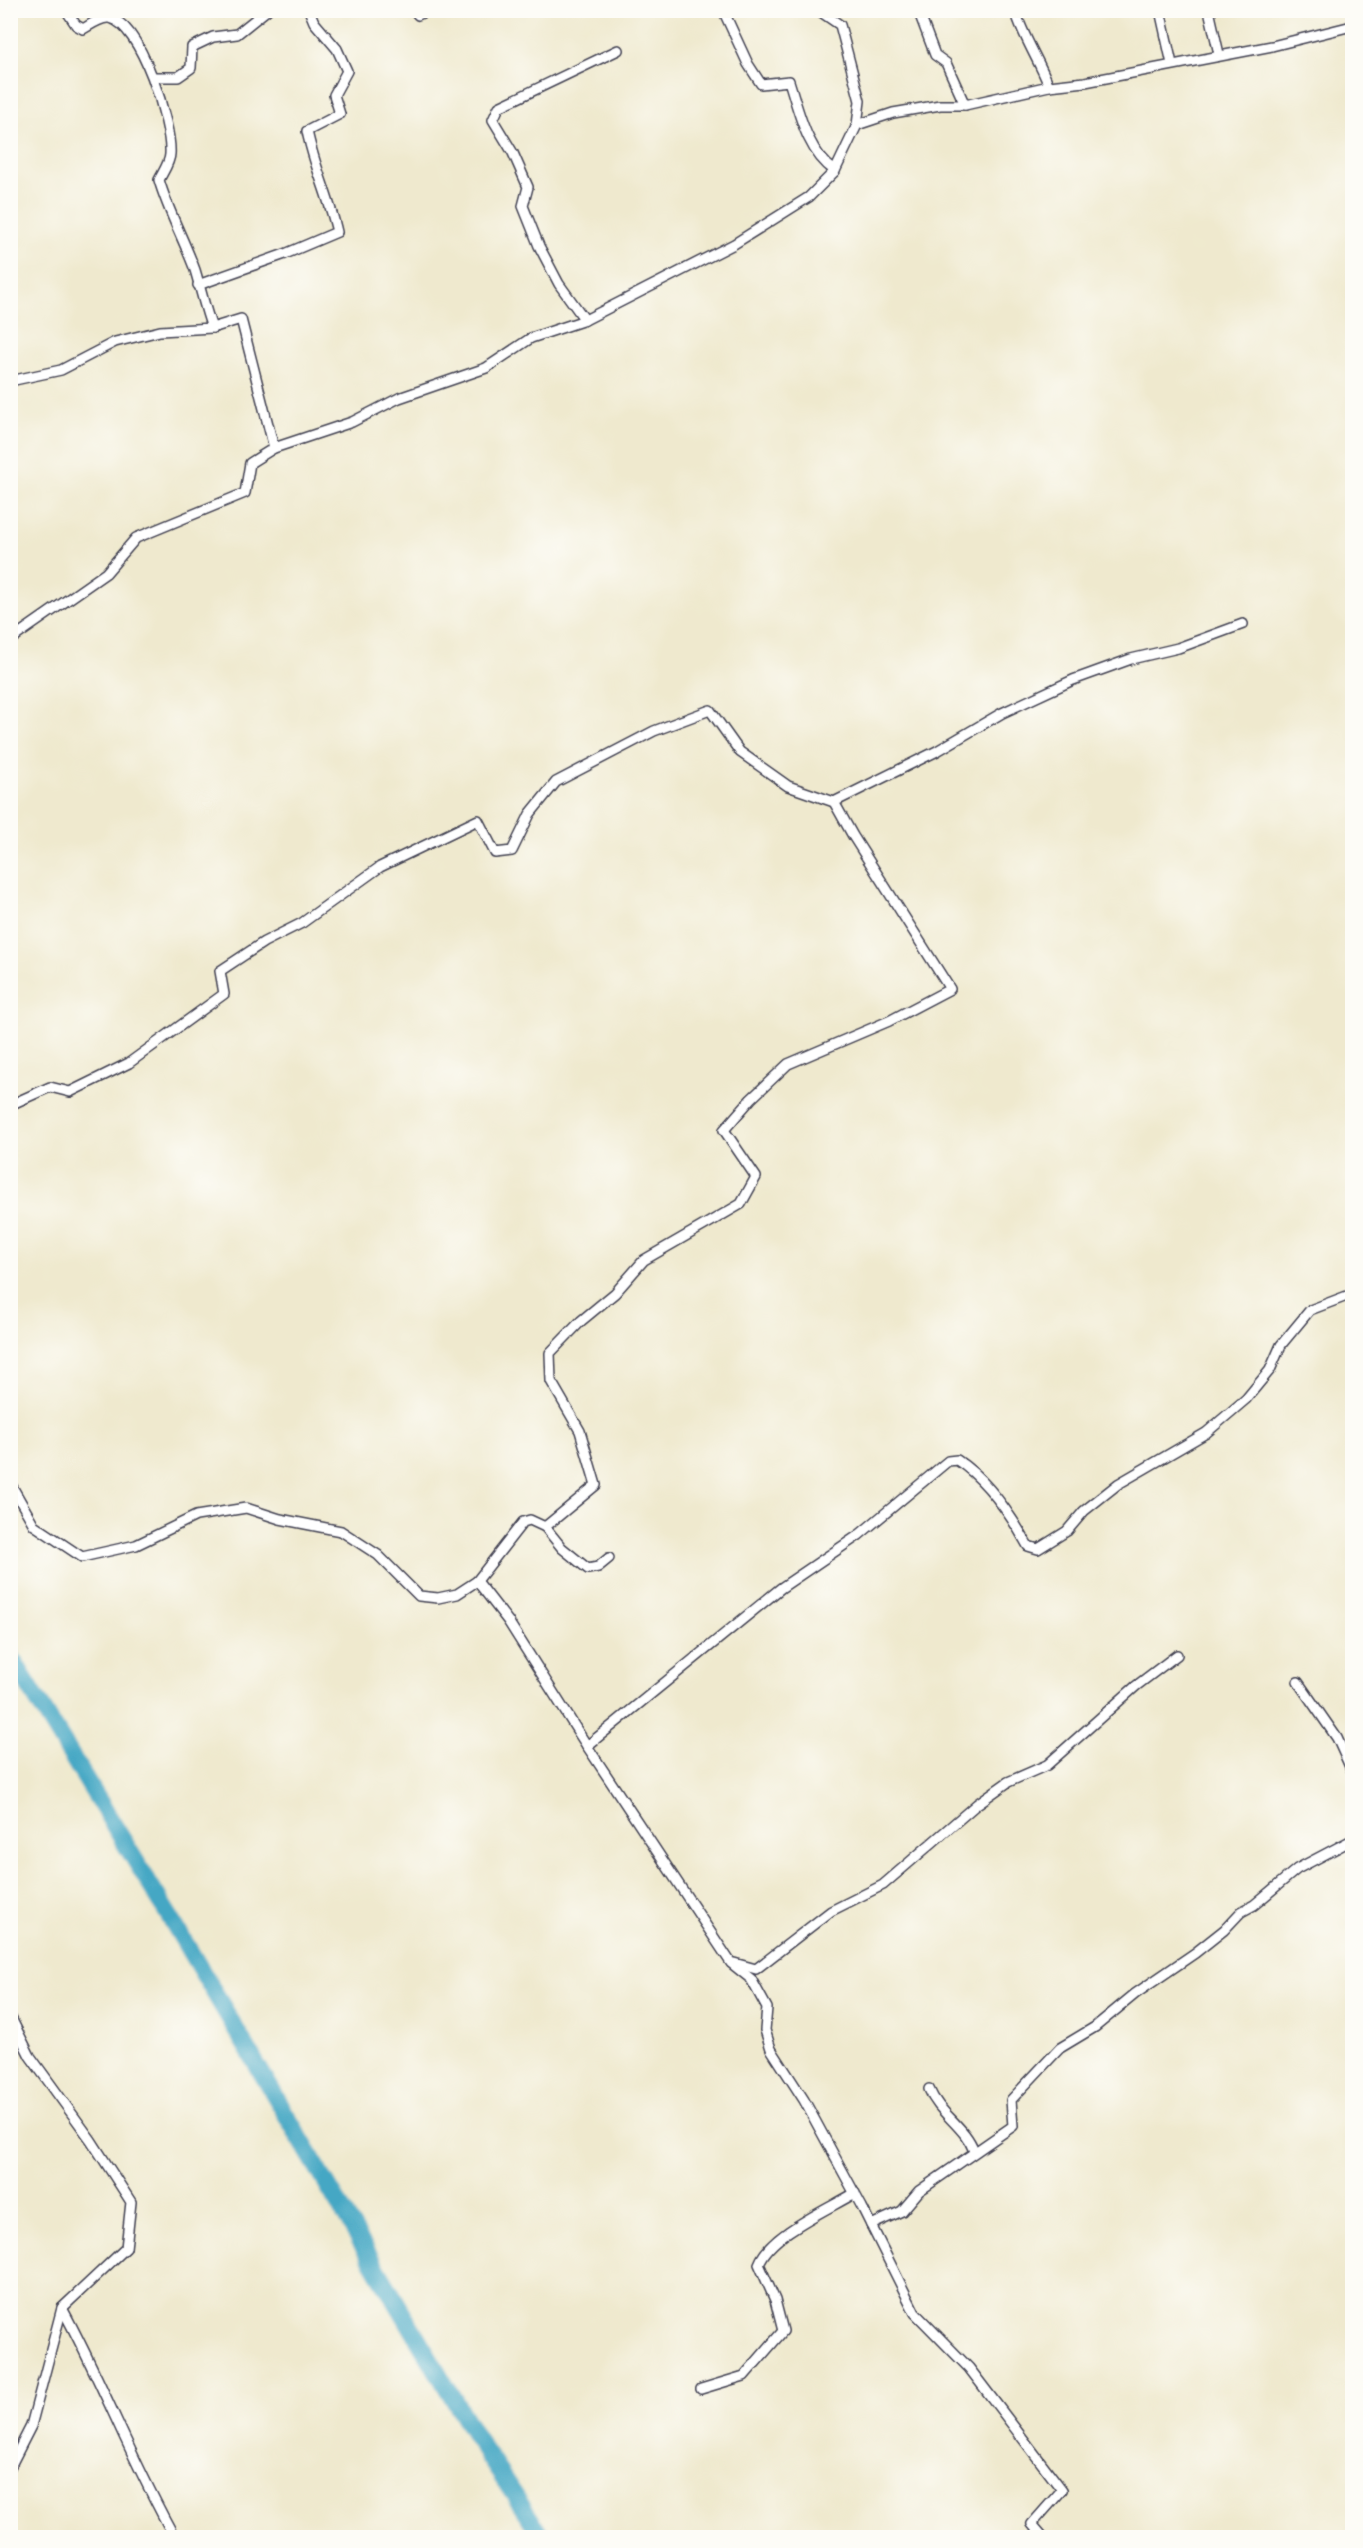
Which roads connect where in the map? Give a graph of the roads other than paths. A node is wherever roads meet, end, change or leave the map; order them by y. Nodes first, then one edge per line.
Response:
1 (66, 10) edge
2 (267, 10) edge
3 (309, 10) edge
4 (414, 10) edge
5 (428, 10) edge
6 (723, 10) edge
7 (818, 10) edge
8 (918, 10) edge
9 (1015, 10) edge
10 (1160, 10) edge
11 (1209, 10) edge
12 (1353, 26) edge
13 (618, 50) dead end
14 (1219, 54) junction
15 (1172, 64) junction
16 (154, 77) junction
17 (1049, 86) junction
18 (965, 105) junction
19 (857, 125) junction
20 (835, 171) junction
21 (198, 285) junction
22 (585, 320) junction
23 (212, 328) junction
24 (10, 381) edge
25 (274, 448) junction
26 (1243, 624) dead end
27 (10, 640) edge
28 (834, 802) junction
29 (10, 1105) edge
30 (1353, 1294) edge
31 (10, 1483) edge
32 (545, 1527) junction
33 (609, 1558) dead end
34 (477, 1581) junction
35 (1177, 1654) dead end
36 (1298, 1682) dead end
37 (587, 1746) junction
38 (1353, 1771) edge
39 (1353, 1840) edge
40 (731, 1963) junction
41 (10, 2016) edge
42 (929, 2089) dead end
43 (974, 2151) junction
44 (855, 2193) junction
45 (871, 2225) junction
46 (62, 2308) junction
47 (701, 2389) dead end
48 (10, 2467) edge
49 (175, 2538) edge
50 (1044, 2538) edge

1 - 16 street
2 - 16 street
3 - 21 street
4 - 5 street
6 - 20 street
7 - 19 street
8 - 18 street
9 - 17 street
10 - 15 street
11 - 14 street
12 - 14 street
13 - 22 street
14 - 15 street
15 - 17 street
16 - 21 street
17 - 18 street
18 - 19 street
19 - 20 street
20 - 22 street
21 - 23 street
22 - 25 street
23 - 24 street
23 - 25 street
25 - 27 street
26 - 28 street
28 - 29 street
28 - 32 street
30 - 37 street
31 - 34 street
32 - 33 street
32 - 34 street
34 - 37 street
35 - 40 street
36 - 38 street
37 - 40 street
39 - 43 street
40 - 44 street
41 - 46 street
42 - 43 street
43 - 45 street
44 - 45 street
44 - 47 street
45 - 50 street
46 - 48 street
46 - 49 street

